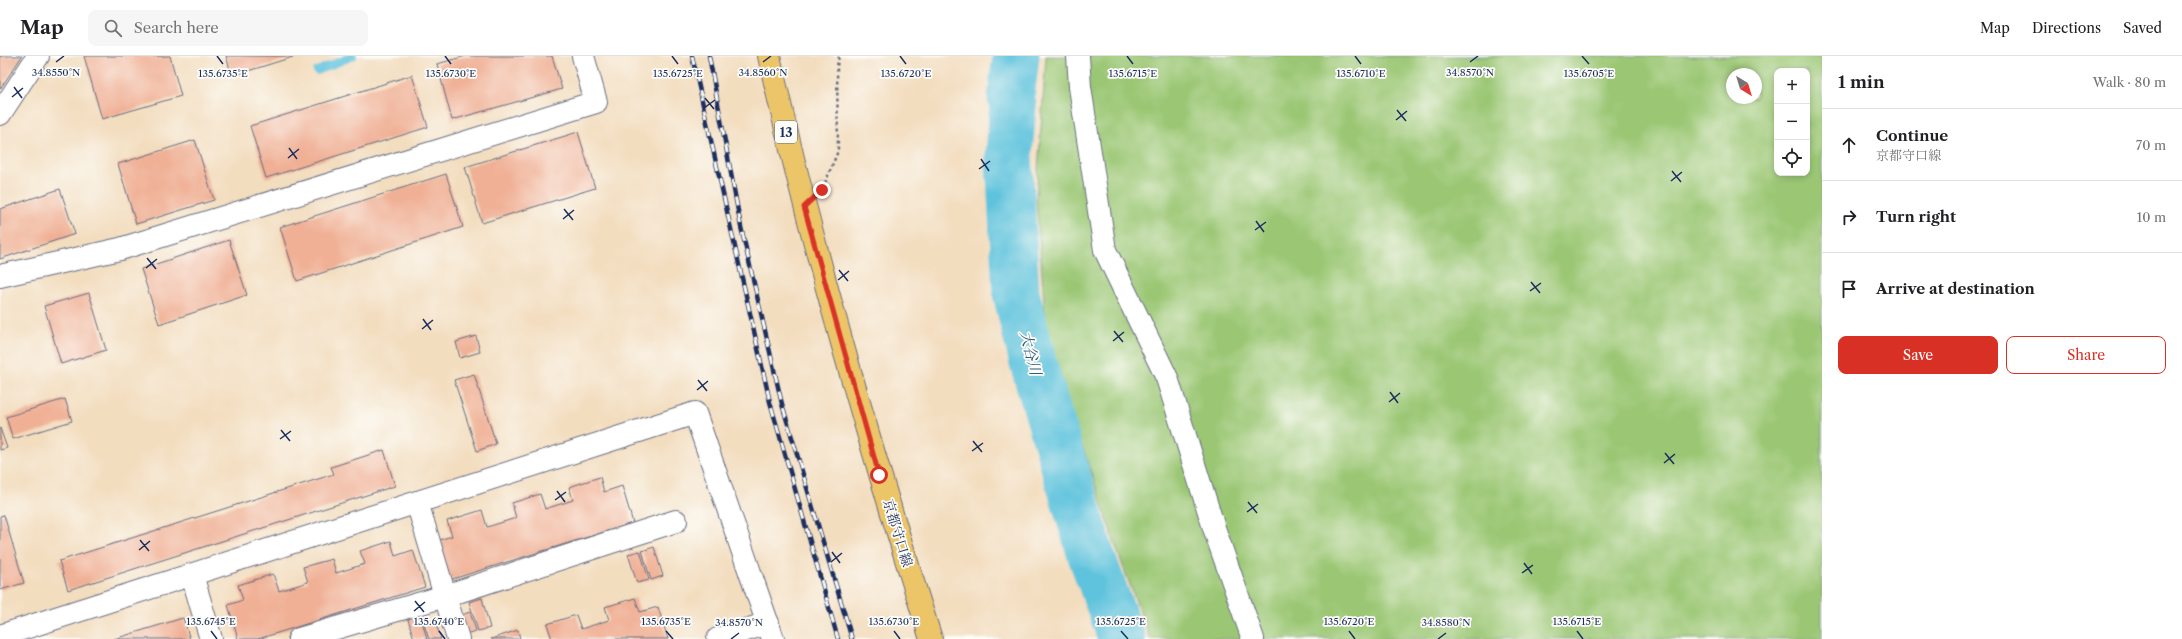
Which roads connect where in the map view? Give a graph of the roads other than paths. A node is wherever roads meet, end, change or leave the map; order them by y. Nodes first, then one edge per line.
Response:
1 (38, 56) edge
2 (583, 56) edge
3 (769, 56) edge
4 (1078, 56) edge
5 (0, 114) edge
6 (0, 276) edge
7 (417, 502) junction
8 (676, 521) dead end
9 (192, 575) junction
10 (445, 596) junction
11 (770, 631) edge
12 (0, 636) edge
13 (211, 639) edge
14 (300, 639) edge
15 (458, 639) edge
16 (718, 639) edge
17 (931, 639) edge
18 (1253, 639) edge

1 - 5 street
2 - 6 street
3 - 17 main road, 京都守口線 / 13
4 - 18 street
7 - 9 street
7 - 10 street
7 - 11 street
8 - 10 street
9 - 12 street
9 - 13 street
10 - 14 street
10 - 15 street
11 - 16 street

